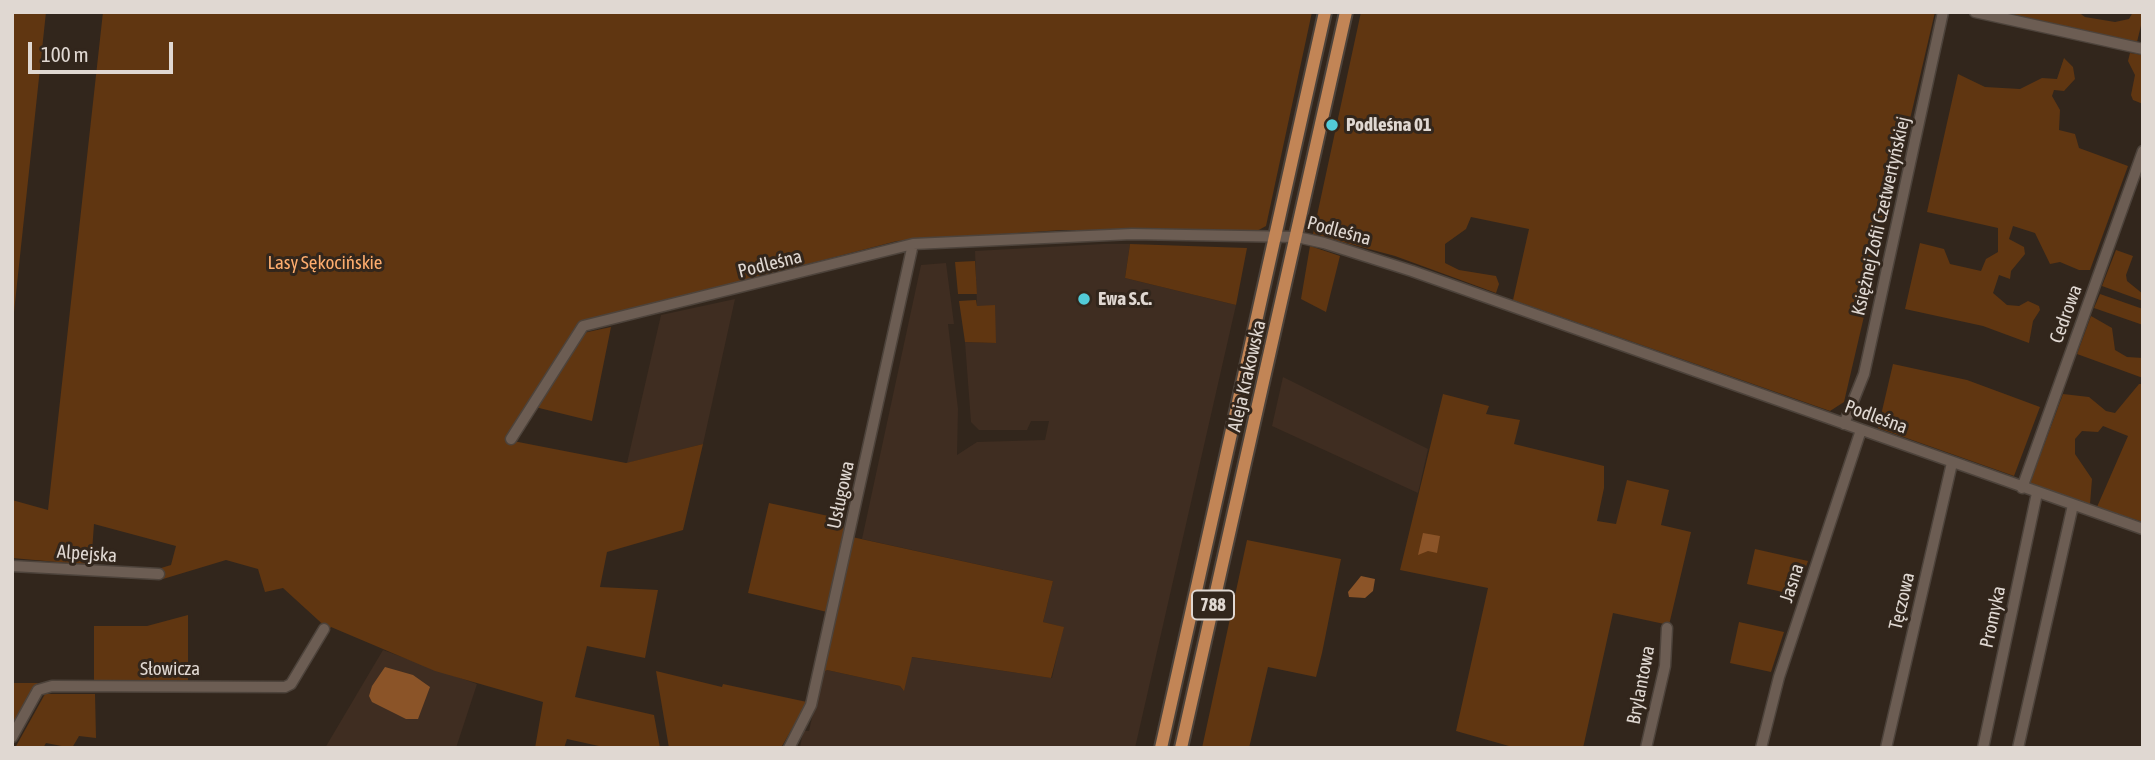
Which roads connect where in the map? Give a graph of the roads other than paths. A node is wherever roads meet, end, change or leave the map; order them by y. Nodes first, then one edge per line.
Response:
1 (1325, 12) edge
2 (1346, 12) edge
3 (1943, 12) edge
4 (1975, 12) edge
5 (2143, 49) edge
6 (2143, 152) edge
7 (1297, 237) junction
8 (1273, 238) junction
9 (913, 244) junction
10 (1844, 424) junction
11 (1861, 430) junction
12 (511, 439) dead end
13 (1952, 463) junction
14 (2022, 488) junction
15 (2037, 493) junction
16 (2073, 505) junction
17 (2143, 529) edge
18 (12, 566) edge
19 (159, 574) dead end
20 (1667, 628) dead end
21 (324, 629) dead end
22 (12, 737) edge
23 (789, 748) edge
24 (1161, 748) edge
25 (1181, 748) edge
26 (1646, 748) edge
27 (1761, 748) edge
28 (1886, 748) edge
29 (1983, 748) edge
30 (2018, 748) edge

1 - 8 main road, Aleja Krakowska / 788
2 - 7 main road, Aleja Krakowska / 788
3 - 10 street, Księżnej Zofii Czetwertyńskiej
4 - 5 street
6 - 14 street, Cedrowa
7 - 8 street, Podleśna
7 - 10 street, Podleśna
7 - 25 main road, Aleja Krakowska / 788
8 - 9 street, Podleśna
8 - 24 main road, Aleja Krakowska / 788
9 - 12 street, Podleśna
9 - 23 street, Usługowa
10 - 11 street, Podleśna
11 - 13 street, Podleśna
11 - 27 street, Jasna
13 - 14 street, Podleśna
13 - 28 street, Tęczowa
14 - 15 street, Podleśna
15 - 16 street, Podleśna
15 - 29 street, Promyka
16 - 17 street, Podleśna
16 - 30 street
18 - 19 street, Alpejska
20 - 26 street, Brylantowa
21 - 22 street, Słowicza

